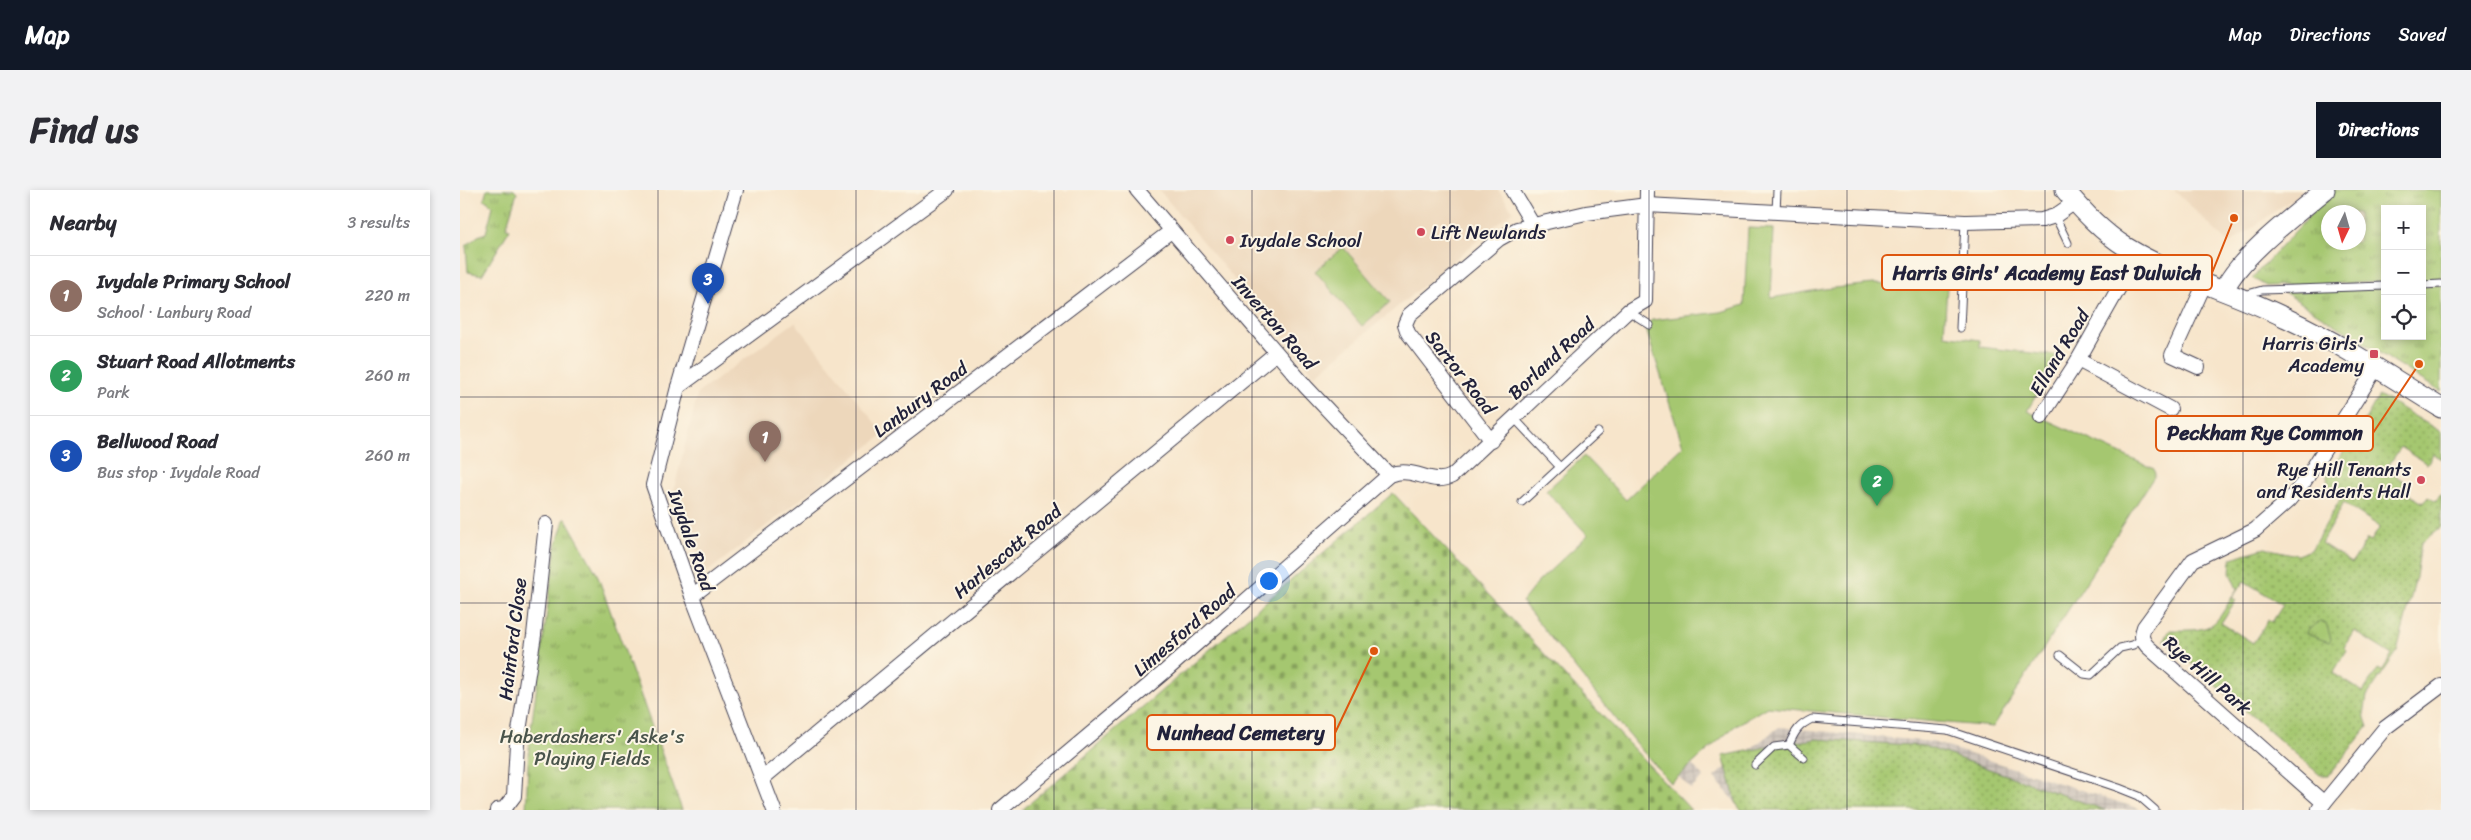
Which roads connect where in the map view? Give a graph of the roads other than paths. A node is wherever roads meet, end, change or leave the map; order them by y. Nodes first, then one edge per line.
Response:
1 (736, 190) edge
2 (947, 190) edge
3 (1137, 190) edge
4 (1512, 190) edge
5 (1647, 190) edge
6 (1777, 190) edge
7 (2325, 190) edge
8 (2070, 196) edge
9 (1647, 205) junction
10 (1776, 212) junction
11 (2055, 216) junction
12 (1965, 222) junction
13 (1533, 224) junction
14 (1172, 231) junction
15 (2068, 243) dead end
16 (2138, 254) junction
17 (2205, 283) junction
18 (2441, 284) edge
19 (2426, 285) edge
20 (2381, 286) edge
21 (2231, 294) junction
22 (1628, 311) junction
23 (1650, 325) dead end
24 (1960, 328) dead end
25 (1276, 352) junction
26 (2078, 360) junction
27 (2198, 367) dead end
28 (2376, 368) junction
29 (678, 387) junction
30 (2441, 408) edge
31 (2170, 409) dead end
32 (2040, 417) dead end
33 (1515, 419) junction
34 (1598, 432) dead end
35 (1491, 441) junction
36 (1560, 467) junction
37 (1389, 475) junction
38 (1522, 502) dead end
39 (546, 524) dead end
40 (692, 596) junction
41 (2142, 639) junction
42 (2060, 655) dead end
43 (2441, 686) edge
44 (1789, 745) junction
45 (1804, 758) dead end
46 (1755, 765) dead end
47 (763, 778) junction
48 (2321, 806) edge
49 (497, 810) edge
50 (774, 810) edge
51 (1000, 810) edge
52 (2155, 810) edge

1 - 29 street, Ivydale Road
2 - 29 street
3 - 14 street, Inverton Road
4 - 13 street
5 - 9 street, Borland Road
6 - 10 lane
7 - 21 street
8 - 11 street
8 - 16 street
9 - 10 street
9 - 13 street
9 - 22 street, Borland Road
10 - 12 street
11 - 12 street
11 - 15 lane
12 - 24 lane
13 - 35 street, Sartor Road
14 - 25 street, Inverton Road
14 - 40 street, Lanbury Road
16 - 17 street
16 - 26 street, Elland Road
17 - 21 street
17 - 27 street
18 - 19 lane
20 - 21 lane
21 - 28 street
22 - 23 lane
22 - 33 street, Borland Road
25 - 37 street, Inverton Road
25 - 47 street, Harlescott Road
26 - 31 street
26 - 32 street, Elland Road
28 - 30 street
28 - 41 street, Rye Hill Park
29 - 40 street, Ivydale Road
33 - 35 street, Borland Road
33 - 36 lane
34 - 36 lane
35 - 37 street, Borland Road
36 - 38 lane
37 - 51 street, Limesford Road
39 - 49 street, Hainford Close
40 - 47 street, Ivydale Road
41 - 42 lane
41 - 48 street, Rye Hill Park
43 - 48 street, Rye Hill Park
44 - 45 lane
44 - 46 lane
44 - 52 lane
47 - 50 street, Ivydale Road

